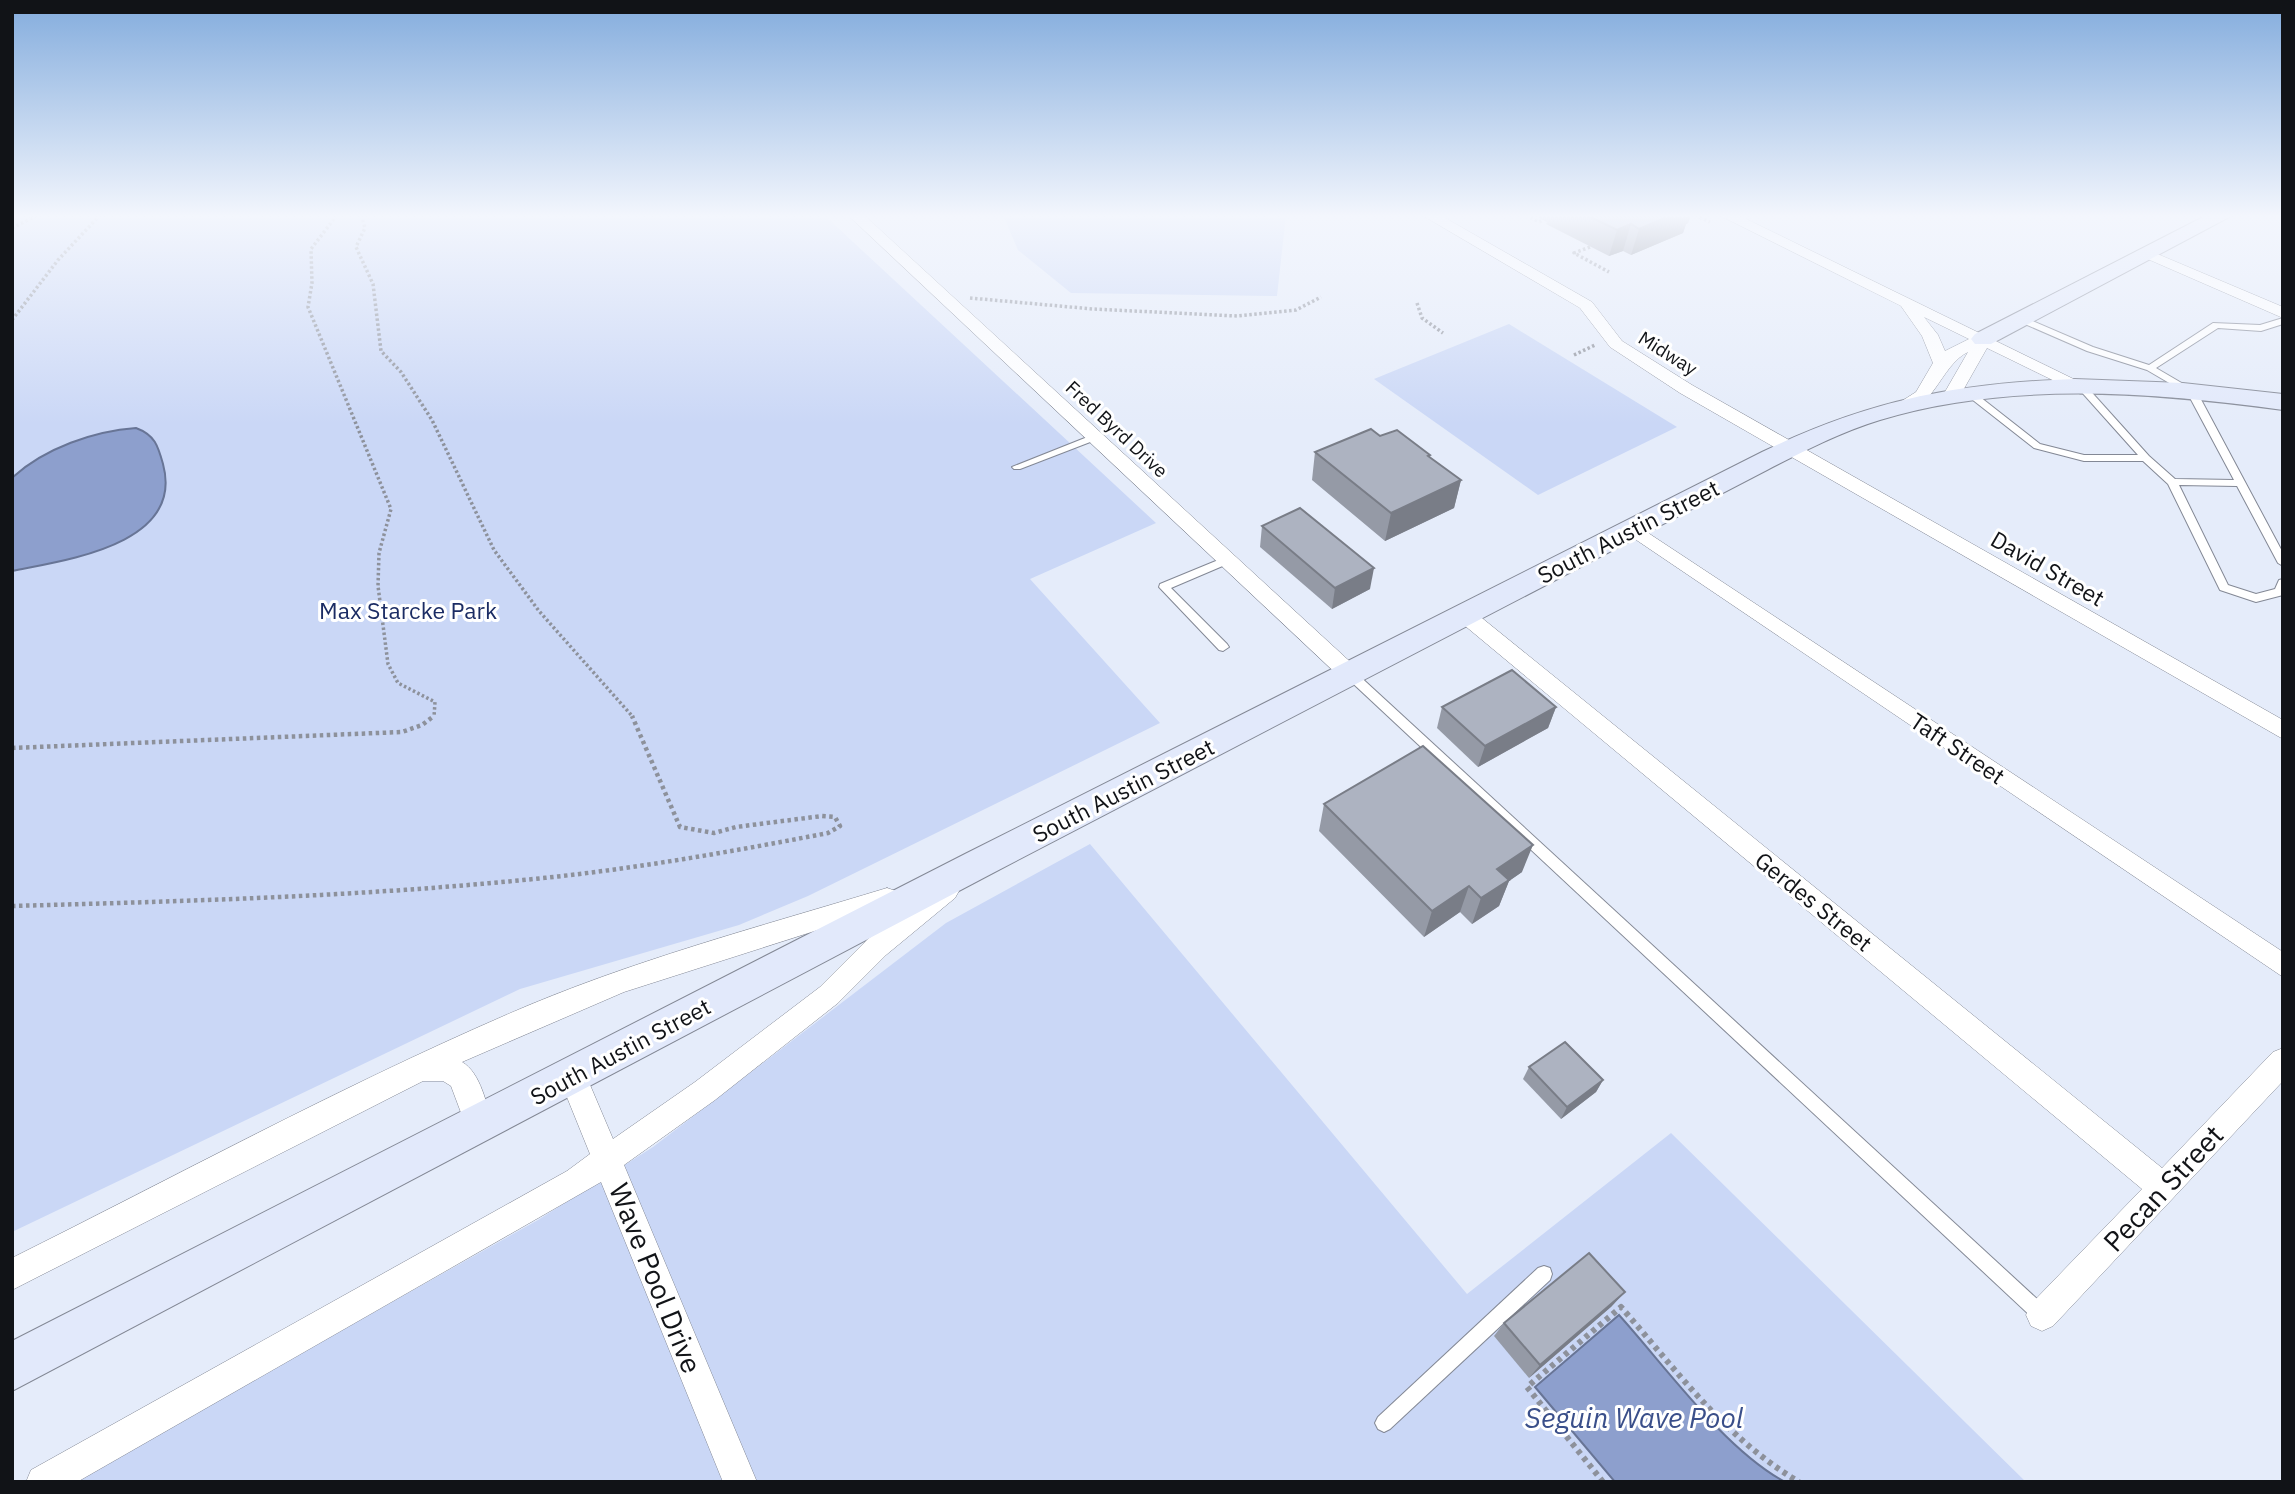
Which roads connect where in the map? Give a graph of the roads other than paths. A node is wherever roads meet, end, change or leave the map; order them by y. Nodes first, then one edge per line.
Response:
1 (931, 285) edge
2 (1552, 285) edge
3 (1870, 285) edge
4 (2088, 285) edge
5 (2218, 285) edge
6 (1901, 300) junction
7 (2283, 313) edge
8 (2021, 319) junction
9 (2283, 321) edge
10 (1983, 339) junction
11 (1941, 363) junction
12 (2150, 368) junction
13 (2083, 388) junction
14 (2192, 392) junction
15 (1961, 396) junction
16 (2283, 402) edge
17 (1903, 406) junction
18 (1095, 437) junction
19 (1790, 448) junction
20 (2146, 458) junction
21 (1017, 467) dead end
22 (2172, 482) junction
23 (2241, 483) junction
24 (1633, 529) junction
25 (1228, 561) junction
26 (2283, 562) edge
27 (2283, 583) edge
28 (1465, 615) junction
29 (1223, 648) dead end
30 (1350, 674) junction
31 (2283, 731) edge
32 (978, 864) junction
33 (2283, 966) edge
34 (2283, 1061) edge
35 (420, 1068) junction
36 (572, 1075) junction
37 (479, 1124) junction
38 (608, 1159) junction
39 (2164, 1188) junction
40 (1544, 1274) dead end
41 (12, 1275) edge
42 (2042, 1315) joint
43 (12, 1367) edge
44 (1384, 1423) dead end
45 (43, 1482) edge
46 (740, 1482) edge

1 - 18 street, Fred Byrd Drive
2 - 19 street, Midway
3 - 6 street
4 - 8 main road
5 - 7 street
6 - 10 street
6 - 11 street
8 - 10 main road
8 - 12 lane
9 - 12 lane
10 - 11 street
10 - 13 street
10 - 15 street
11 - 17 street
12 - 14 lane
13 - 14 main road, South Austin Street
13 - 15 main road, South Austin Street
13 - 20 lane
14 - 16 main road, South Austin Street
14 - 23 lane
15 - 17 main road, South Austin Street
15 - 20 lane
17 - 19 main road, South Austin Street
18 - 21 lane
18 - 25 street, Fred Byrd Drive
19 - 24 main road, South Austin Street
19 - 31 street, David Street
20 - 22 lane
22 - 23 lane
22 - 27 lane
23 - 26 lane
24 - 28 main road, South Austin Street
24 - 33 street, Taft Street
25 - 29 lane
25 - 30 street, Fred Byrd Drive
28 - 30 main road, South Austin Street
28 - 39 street, Gerdes Street
30 - 32 main road, South Austin Street
30 - 42 lane
32 - 35 street
32 - 36 main road, South Austin Street
32 - 38 street
34 - 39 street, Pecan Street
35 - 37 street
35 - 41 street
36 - 37 main road, South Austin Street
36 - 38 street, Wave Pool Drive
37 - 43 main road, South Austin Street
38 - 45 street
38 - 46 street, Wave Pool Drive
39 - 42 street, Pecan Street
40 - 44 lane

